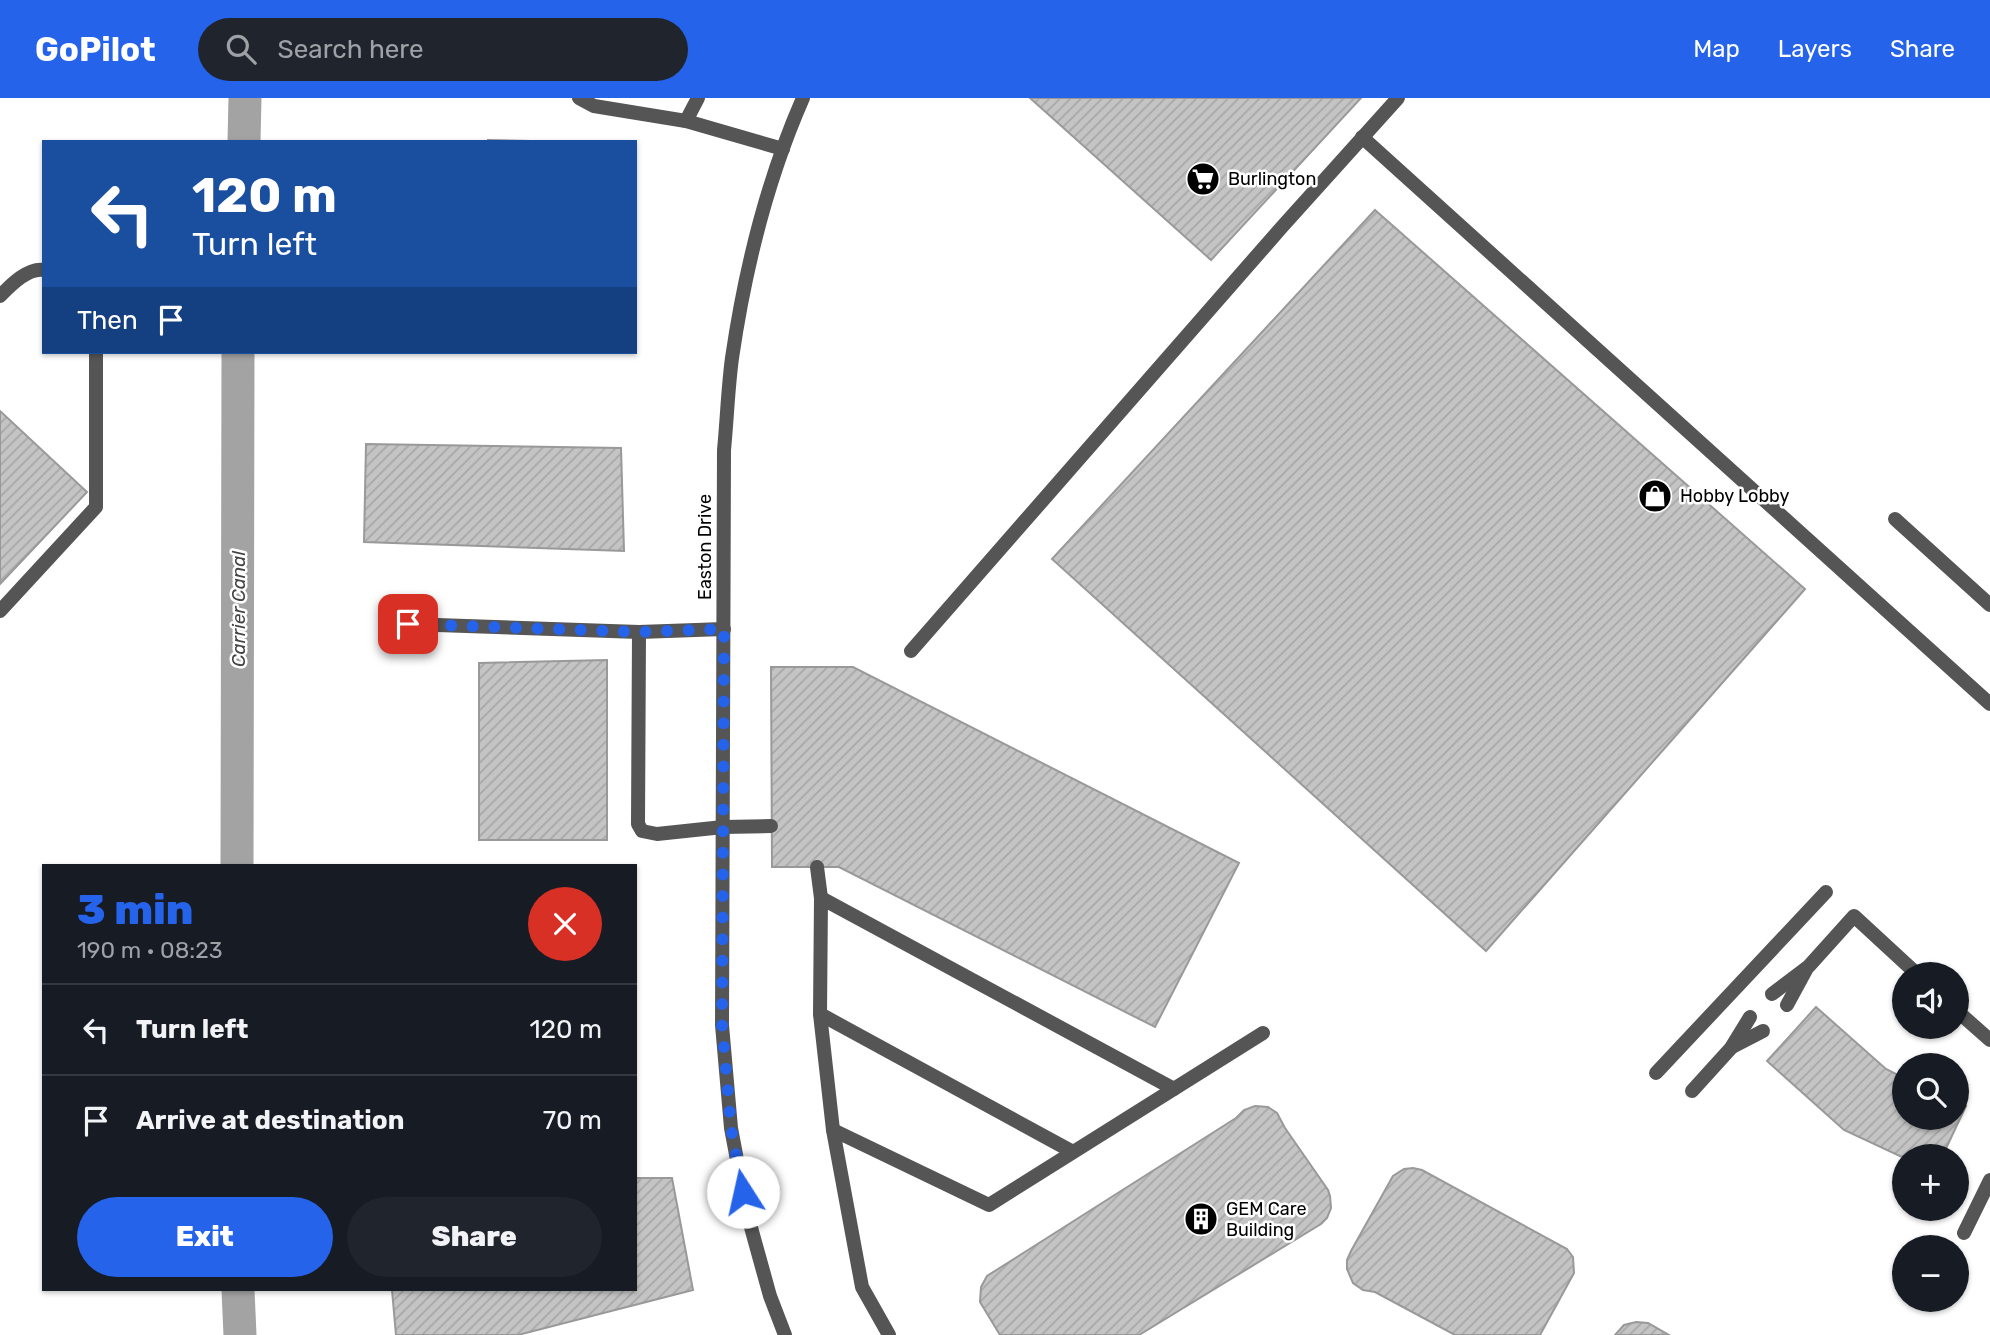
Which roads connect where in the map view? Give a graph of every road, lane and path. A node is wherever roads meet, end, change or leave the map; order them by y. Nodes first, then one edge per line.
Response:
1 (579, 98) edge
2 (698, 98) edge
3 (803, 98) edge
4 (1398, 98) edge
5 (686, 121) junction
6 (1362, 137) junction
7 (783, 149) junction
8 (42, 270) edge
9 (0, 296) edge
10 (96, 354) edge
11 (1895, 519) dead end
12 (1990, 606) edge
13 (0, 611) edge
14 (408, 624) dead end
15 (724, 629) junction
16 (639, 632) junction
17 (911, 651) dead end
18 (1990, 704) edge
19 (771, 826) dead end
20 (723, 827) junction
21 (817, 867) dead end
22 (1826, 892) dead end
23 (821, 898) junction
24 (1904, 962) edge
25 (1809, 966) junction
26 (1772, 994) dead end
27 (1787, 1004) dead end
28 (820, 1014) junction
29 (1751, 1017) dead end
30 (1969, 1021) edge
31 (1763, 1031) dead end
32 (1263, 1033) dead end
33 (1990, 1040) edge
34 (1731, 1048) junction
35 (1656, 1073) dead end
36 (1174, 1089) junction
37 (1692, 1091) dead end
38 (833, 1130) junction
39 (1073, 1152) junction
40 (1990, 1180) edge
41 (1964, 1233) dead end
42 (785, 1335) edge
43 (889, 1335) edge

1 - 5 street
2 - 5 street
3 - 7 street, Easton Drive
4 - 6 street
5 - 7 street
6 - 17 street
6 - 18 street
7 - 15 street, Easton Drive
8 - 9 street
10 - 13 street
11 - 12 street
14 - 16 street
15 - 16 street
15 - 20 street, Easton Drive
16 - 20 street
19 - 20 street
20 - 42 street, Easton Drive
21 - 23 street
22 - 35 street
23 - 28 street
23 - 36 street
24 - 25 street
25 - 26 street
25 - 27 street
28 - 38 street
28 - 39 street
29 - 34 street
30 - 33 street
31 - 34 street
32 - 36 street
34 - 37 street
36 - 39 street
38 - 39 street
38 - 43 street
40 - 41 street

